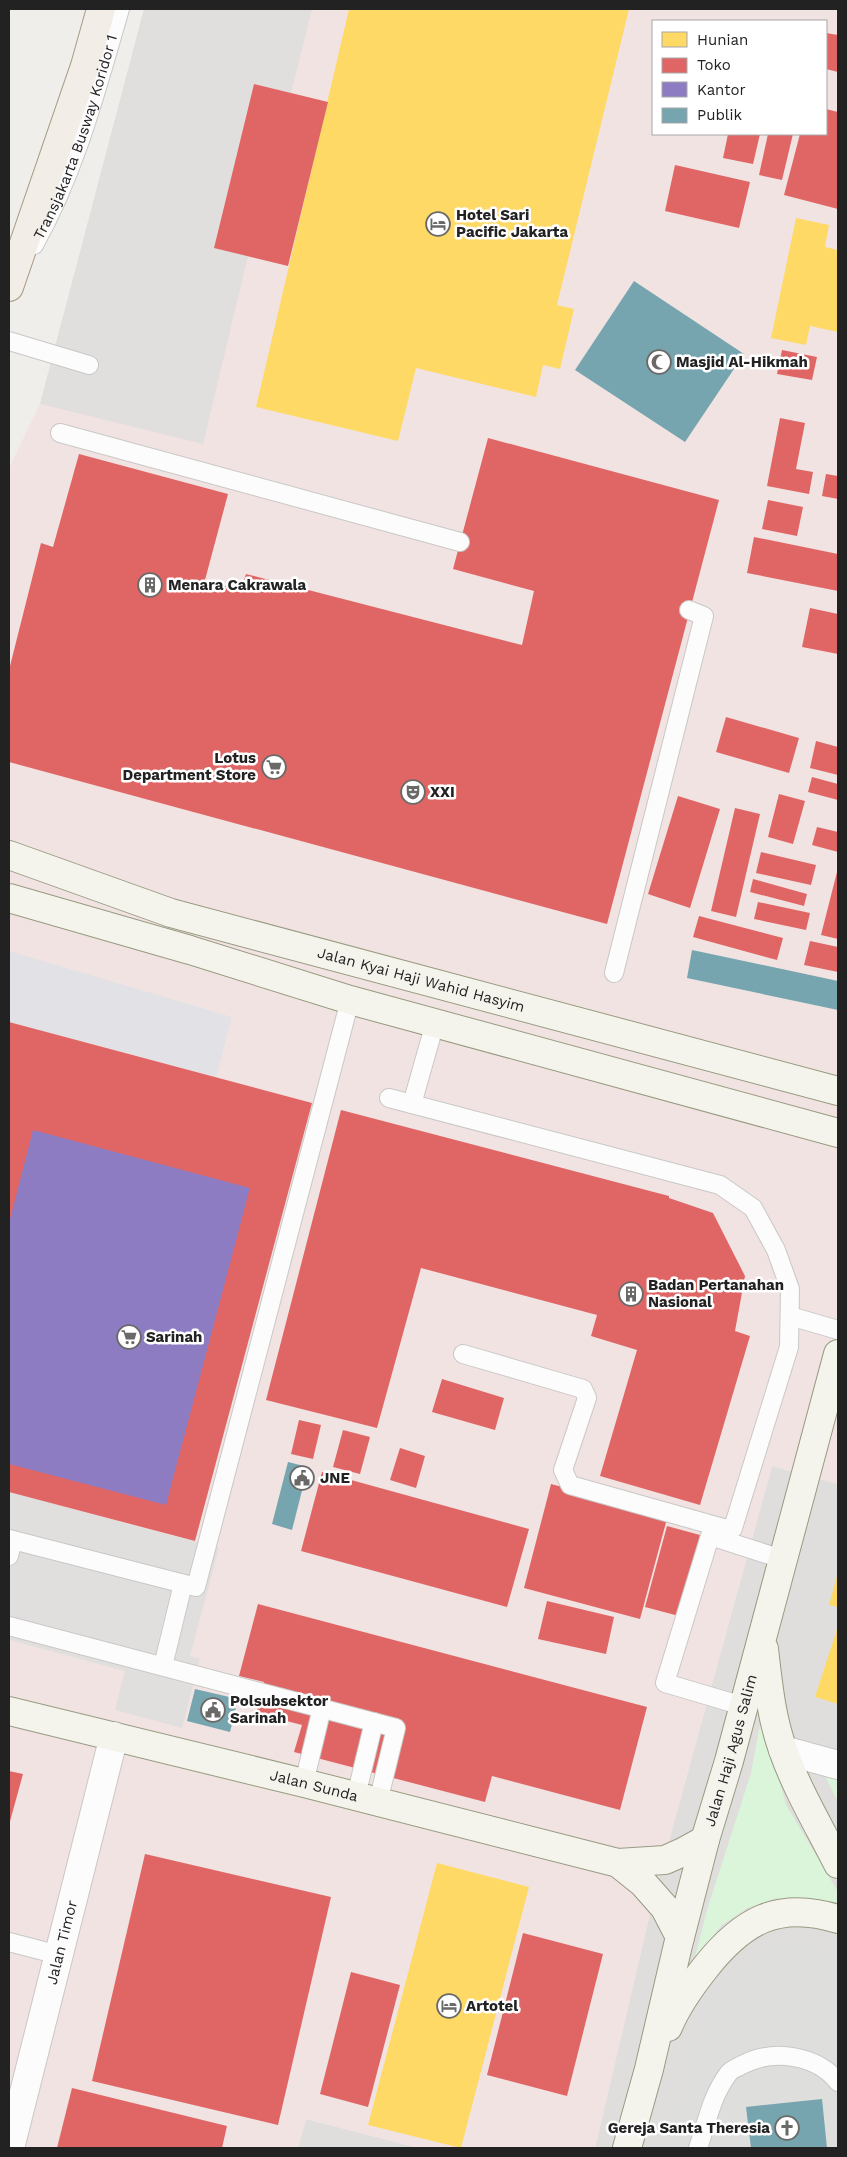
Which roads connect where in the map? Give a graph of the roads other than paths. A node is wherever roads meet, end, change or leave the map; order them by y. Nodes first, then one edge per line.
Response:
1 (101, 9) edge
2 (120, 9) edge
3 (9, 288) edge
4 (9, 341) edge
5 (89, 365) dead end
6 (60, 433) dead end
7 (460, 542) dead end
8 (689, 610) dead end
9 (9, 855) edge
10 (9, 898) edge
11 (614, 973) dead end
12 (350, 1000) junction
13 (436, 1023) junction
14 (838, 1091) edge
15 (389, 1098) dead end
16 (412, 1104) junction
17 (838, 1133) edge
18 (790, 1316) junction
19 (838, 1330) edge
20 (463, 1354) dead end
21 (838, 1354) edge
22 (10, 1545) edge
23 (782, 1559) junction
24 (184, 1584) junction
25 (9, 1626) edge
26 (763, 1630) junction
27 (162, 1666) junction
28 (743, 1706) junction
29 (327, 1710) junction
30 (9, 1711) edge
31 (374, 1722) junction
32 (114, 1736) junction
33 (783, 1750) junction
34 (838, 1765) edge
35 (310, 1785) junction
36 (367, 1799) junction
37 (705, 1840) junction
38 (618, 1863) junction
39 (838, 1864) edge
40 (838, 1919) edge
41 (680, 1936) junction
42 (9, 1942) edge
43 (59, 1955) junction
44 (649, 2069) junction
45 (838, 2082) edge
46 (10, 2148) edge
47 (627, 2148) edge
48 (698, 2148) edge

1 - 3 main road
2 - 3 lane, Transjakarta Busway Koridor 1
4 - 5 lane
6 - 7 lane
8 - 11 lane
9 - 14 street, Jalan Kyai Haji Wahid Hasyim
10 - 12 street
12 - 13 street
12 - 24 lane
13 - 16 lane
13 - 17 street
15 - 16 lane
16 - 18 lane
18 - 19 lane
18 - 20 lane
21 - 23 street, Jalan Haji Agus Salim
22 - 24 lane
23 - 26 street, Jalan Haji Agus Salim
23 - 28 lane
24 - 27 lane
25 - 27 lane
26 - 28 street, Jalan Haji Agus Salim
26 - 33 street
27 - 29 lane
28 - 37 street, Jalan Haji Agus Salim
29 - 31 lane
29 - 35 lane
30 - 32 street, Jalan Sunda
31 - 36 lane
31 - 36 lane
32 - 35 street, Jalan Sunda
32 - 43 street, Jalan Timor
33 - 34 street
33 - 39 street
35 - 36 street, Jalan Sunda
36 - 38 street, Jalan Sunda
37 - 38 street, Jalan Sunda
37 - 41 street, Jalan Haji Agus Salim
38 - 41 street, Jalan Sunda
40 - 44 street
41 - 44 street, Jalan Haji Agus Salim
42 - 43 lane
43 - 46 street, Jalan Timor
44 - 47 street, Jalan Haji Agus Salim
45 - 48 lane

